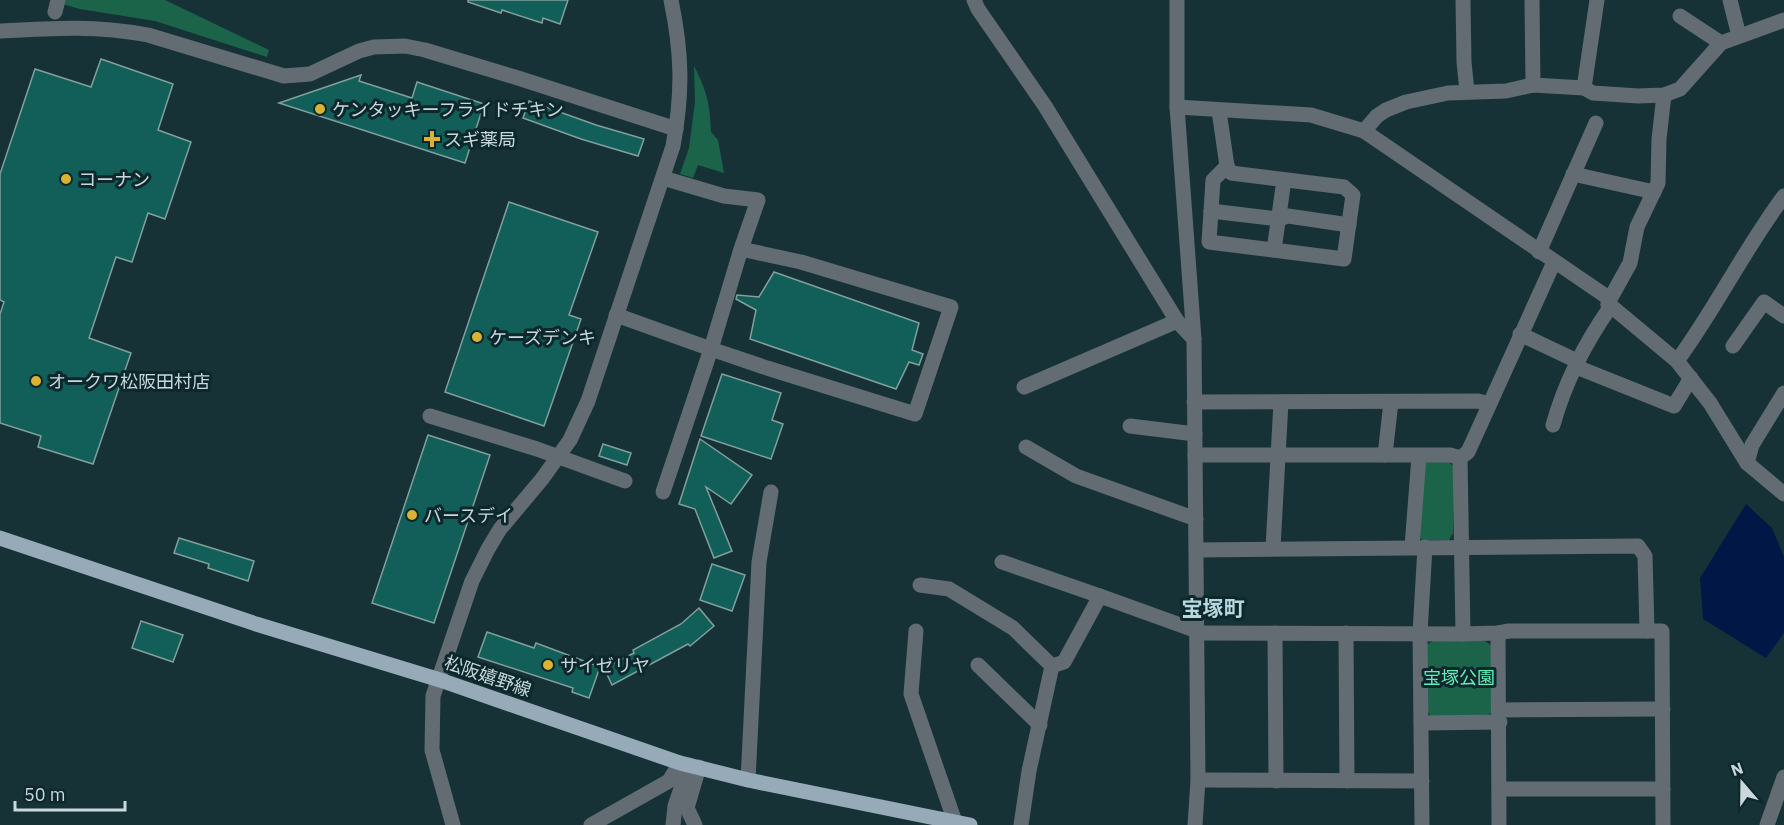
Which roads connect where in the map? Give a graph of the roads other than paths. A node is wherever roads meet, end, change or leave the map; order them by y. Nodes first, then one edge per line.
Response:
1 (671, 0) edge
2 (974, 0) edge
3 (1177, 0) edge
4 (1463, 0) edge
5 (1532, 0) edge
6 (1597, 0) edge
7 (1730, 0) edge
8 (1680, 16) dead end
9 (1784, 20) edge
10 (0, 31) edge
11 (1739, 36) junction
12 (1720, 43) junction
13 (1533, 85) junction
14 (1584, 88) junction
15 (1467, 91) junction
16 (1664, 95) junction
17 (1178, 107) junction
18 (1219, 111) junction
19 (1596, 123) dead end
20 (676, 129) junction
21 (1364, 131) junction
22 (1227, 166) junction
23 (1573, 174) junction
24 (663, 178) junction
25 (1284, 180) junction
26 (1654, 192) junction
27 (1784, 196) edge
28 (1211, 211) junction
29 (1278, 219) junction
30 (1349, 225) junction
31 (741, 249) junction
32 (1274, 250) junction
33 (1539, 252) junction
34 (1554, 262) junction
35 (1611, 303) junction
36 (616, 315) junction
37 (1784, 316) edge
38 (1177, 321) junction
39 (1520, 334) junction
40 (1194, 339) junction
41 (1732, 346) dead end
42 (711, 349) junction
43 (1577, 361) junction
44 (1677, 361) junction
45 (1691, 378) junction
46 (1023, 387) dead end
47 (1784, 393) edge
48 (1194, 402) junction
49 (1281, 402) junction
50 (1391, 402) junction
51 (1489, 405) junction
52 (430, 416) dead end
53 (1553, 425) dead end
54 (1130, 426) dead end
55 (1195, 434) junction
56 (1026, 447) dead end
57 (1278, 454) junction
58 (1195, 455) junction
59 (1385, 455) junction
60 (1419, 456) junction
61 (556, 458) junction
62 (1460, 458) junction
63 (1747, 463) junction
64 (624, 481) dead end
65 (663, 492) dead end
66 (771, 492) dead end
67 (1784, 494) edge
68 (1196, 519) junction
69 (0, 538) edge
70 (1418, 547) junction
71 (1462, 547) junction
72 (1273, 548) junction
73 (1197, 550) junction
74 (1002, 562) dead end
75 (920, 585) dead end
76 (1100, 596) junction
77 (916, 631) dead end
78 (1647, 631) junction
79 (1197, 632) junction
80 (1275, 633) junction
81 (1346, 633) junction
82 (1420, 633) junction
83 (1498, 633) junction
84 (1463, 634) junction
85 (978, 665) dead end
86 (1052, 666) junction
87 (440, 680) junction
88 (1663, 709) junction
89 (1500, 716) junction
90 (1421, 723) junction
91 (1040, 725) junction
92 (689, 765) junction
93 (1784, 777) edge
94 (748, 780) junction
95 (1198, 780) junction
96 (1276, 781) junction
97 (1347, 781) junction
98 (1422, 781) junction
99 (1500, 789) junction
100 (1663, 789) junction
101 (962, 824) edge
102 (453, 825) edge
103 (591, 825) edge
104 (674, 825) edge
105 (694, 825) edge
106 (1021, 825) edge
107 (1195, 825) edge
108 (1422, 825) edge
109 (1499, 825) edge
110 (1663, 825) edge
111 (1767, 825) edge

1 - 20 street
2 - 38 street
3 - 17 street
4 - 15 street
5 - 13 street
6 - 14 street
7 - 11 street
8 - 12 street
9 - 11 street
10 - 20 street
11 - 12 street
12 - 16 street
13 - 14 street
13 - 15 street
14 - 16 street
15 - 21 street
16 - 26 street
17 - 18 street
17 - 40 street
18 - 21 street
18 - 22 street
19 - 23 street
20 - 24 street
21 - 33 street
22 - 25 street
22 - 28 street
23 - 26 street
23 - 33 street
24 - 31 street
24 - 36 street
25 - 29 street
25 - 30 street
26 - 35 street
27 - 44 street
28 - 29 street
28 - 32 street
29 - 30 street
29 - 32 street
30 - 32 street
31 - 42 street
31 - 42 street
33 - 34 street
34 - 35 street
34 - 39 street
35 - 43 street
35 - 44 street
36 - 42 street
36 - 61 street
37 - 41 street
38 - 40 street
38 - 46 street
39 - 43 street
39 - 51 street
40 - 48 street
42 - 65 street
43 - 45 street
43 - 53 street
44 - 45 street
45 - 63 street
47 - 63 street
48 - 49 street
48 - 55 street
49 - 50 street
49 - 57 street
50 - 51 street
50 - 59 street
51 - 62 street
52 - 61 street
54 - 55 street
55 - 58 street
56 - 68 street
57 - 58 street
57 - 59 street
57 - 72 street
58 - 68 street
59 - 60 street
60 - 62 street
60 - 70 street
61 - 64 street
61 - 87 street
62 - 71 street
63 - 67 street
66 - 94 street
68 - 73 street
69 - 87 main road, 松阪嬉野線
70 - 71 street
70 - 72 street
70 - 82 street
71 - 78 street
71 - 84 street
72 - 73 street
73 - 79 street
74 - 76 street
75 - 86 street
76 - 79 street
76 - 86 street
77 - 101 street
78 - 83 street
78 - 88 street
79 - 80 street
79 - 95 street
80 - 81 street
80 - 96 street
81 - 82 street
81 - 97 street
82 - 84 street
82 - 90 street
83 - 84 street
83 - 89 street
85 - 91 street
86 - 91 street
87 - 92 main road, 松阪嬉野線
87 - 102 street
88 - 89 street
88 - 100 street
89 - 90 street
89 - 99 street
90 - 98 street
91 - 106 street
92 - 94 main road, 松阪嬉野線
92 - 103 street
92 - 104 street
92 - 105 street
93 - 111 street
94 - 101 main road, 松阪嬉野線
95 - 96 street
95 - 107 street
96 - 97 street
97 - 98 street
98 - 108 street
99 - 100 street
99 - 109 street
100 - 110 street

